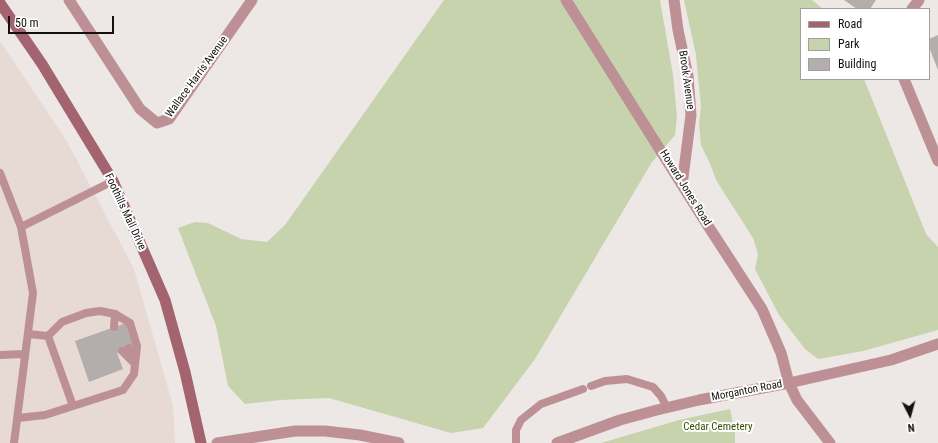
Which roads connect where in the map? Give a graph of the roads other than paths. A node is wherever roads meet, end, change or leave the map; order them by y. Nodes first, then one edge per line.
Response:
1 (69, 0) edge
2 (252, 0) edge
3 (566, 0) edge
4 (674, 0) edge
5 (919, 0) edge
6 (0, 3) edge
7 (913, 8) edge
8 (904, 80) edge
9 (938, 161) edge
10 (0, 173) edge
11 (113, 181) junction
12 (682, 185) junction
13 (21, 227) junction
14 (115, 314) junction
15 (117, 326) dead end
16 (28, 334) junction
17 (48, 336) junction
18 (938, 344) edge
19 (126, 350) dead end
20 (26, 354) junction
21 (0, 355) edge
22 (135, 364) junction
23 (789, 383) junction
24 (591, 386) dead end
25 (583, 389) dead end
26 (73, 406) junction
27 (667, 408) junction
28 (18, 418) junction
29 (14, 443) edge
30 (201, 443) edge
31 (217, 443) edge
32 (399, 443) edge
33 (516, 443) edge
34 (557, 443) edge
35 (830, 443) edge

1 - 2 street, Wallace Harris Avenue
3 - 12 street, Howard Jones Road
4 - 12 street, Brook Avenue
5 - 7 street
6 - 11 main road, Foothills Mall Drive
8 - 9 street
10 - 13 lane
11 - 13 lane
11 - 30 main road, Foothills Mall Drive
12 - 23 street, Howard Jones Road
13 - 16 lane
14 - 15 lane
14 - 17 lane
14 - 22 lane
16 - 17 lane
16 - 20 lane
17 - 26 lane
18 - 23 street, Morganton Road
19 - 22 lane
20 - 21 lane
20 - 28 lane
22 - 26 lane
23 - 27 street, Morganton Road
23 - 35 street, Howard Jones Road
24 - 27 lane
25 - 33 lane
26 - 28 lane
27 - 34 street, Morganton Road
28 - 29 lane
31 - 32 street

